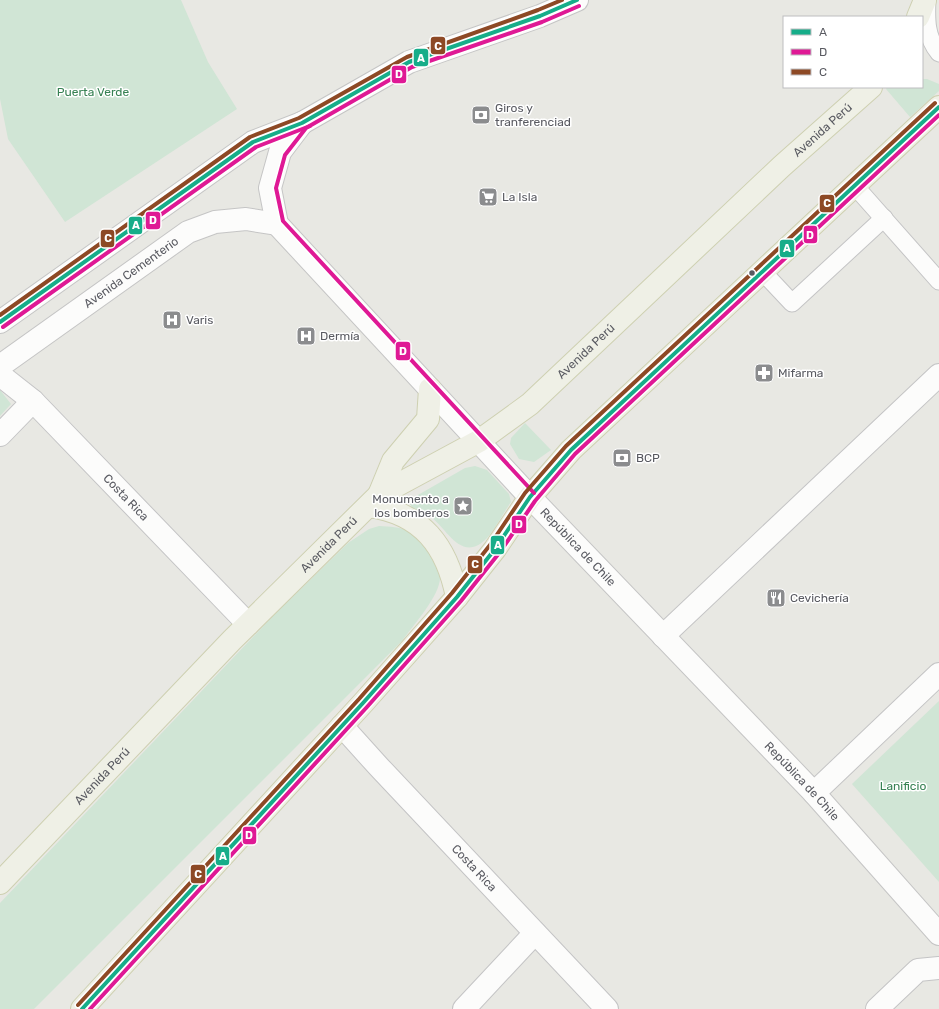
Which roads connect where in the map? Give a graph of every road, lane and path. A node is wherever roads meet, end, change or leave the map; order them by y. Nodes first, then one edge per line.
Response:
1 (577, 0) edge
2 (926, 0) edge
3 (539, 8) edge
4 (918, 16) edge
5 (939, 53) edge
6 (870, 88) edge
7 (939, 107) edge
8 (302, 123) junction
9 (854, 185) junction
10 (884, 218) junction
11 (277, 224) junction
12 (762, 271) junction
13 (939, 281) edge
14 (0, 322) edge
15 (0, 366) edge
16 (0, 375) edge
17 (939, 375) edge
18 (430, 389) junction
19 (32, 401) junction
20 (0, 435) edge
21 (479, 441) junction
22 (530, 497) junction
23 (374, 500) junction
24 (456, 597) junction
25 (248, 624) junction
26 (663, 636) junction
27 (939, 674) edge
28 (342, 726) junction
29 (814, 793) junction
30 (0, 883) edge
31 (535, 933) junction
32 (939, 934) edge
33 (939, 968) edge
34 (82, 1009) edge
35 (464, 1009) edge
36 (607, 1009) edge
37 (877, 1009) edge

1 - 3 main road
2 - 4 main road
2 - 5 lane
3 - 8 main road
6 - 21 main road, Avenida Perú
7 - 9 main road
8 - 11 main road
8 - 14 main road
9 - 10 lane
9 - 12 main road
10 - 12 lane
10 - 13 lane
11 - 15 main road, Avenida Cementerio
11 - 18 main road, República de Chile
12 - 22 main road
16 - 19 main road, Costa Rica
17 - 26 main road
18 - 21 main road, República de Chile
18 - 23 main road
19 - 20 main road
19 - 25 main road, Costa Rica
21 - 22 main road, República de Chile
21 - 23 main road, Avenida Perú
22 - 24 main road
22 - 26 main road, República de Chile
23 - 24 main road
23 - 25 main road, Avenida Perú
24 - 28 main road
25 - 30 main road, Avenida Perú
26 - 29 main road, República de Chile
27 - 29 main road
28 - 31 main road, Costa Rica
28 - 34 main road
29 - 32 main road, República de Chile
31 - 35 main road
31 - 36 main road, Costa Rica
33 - 37 main road

